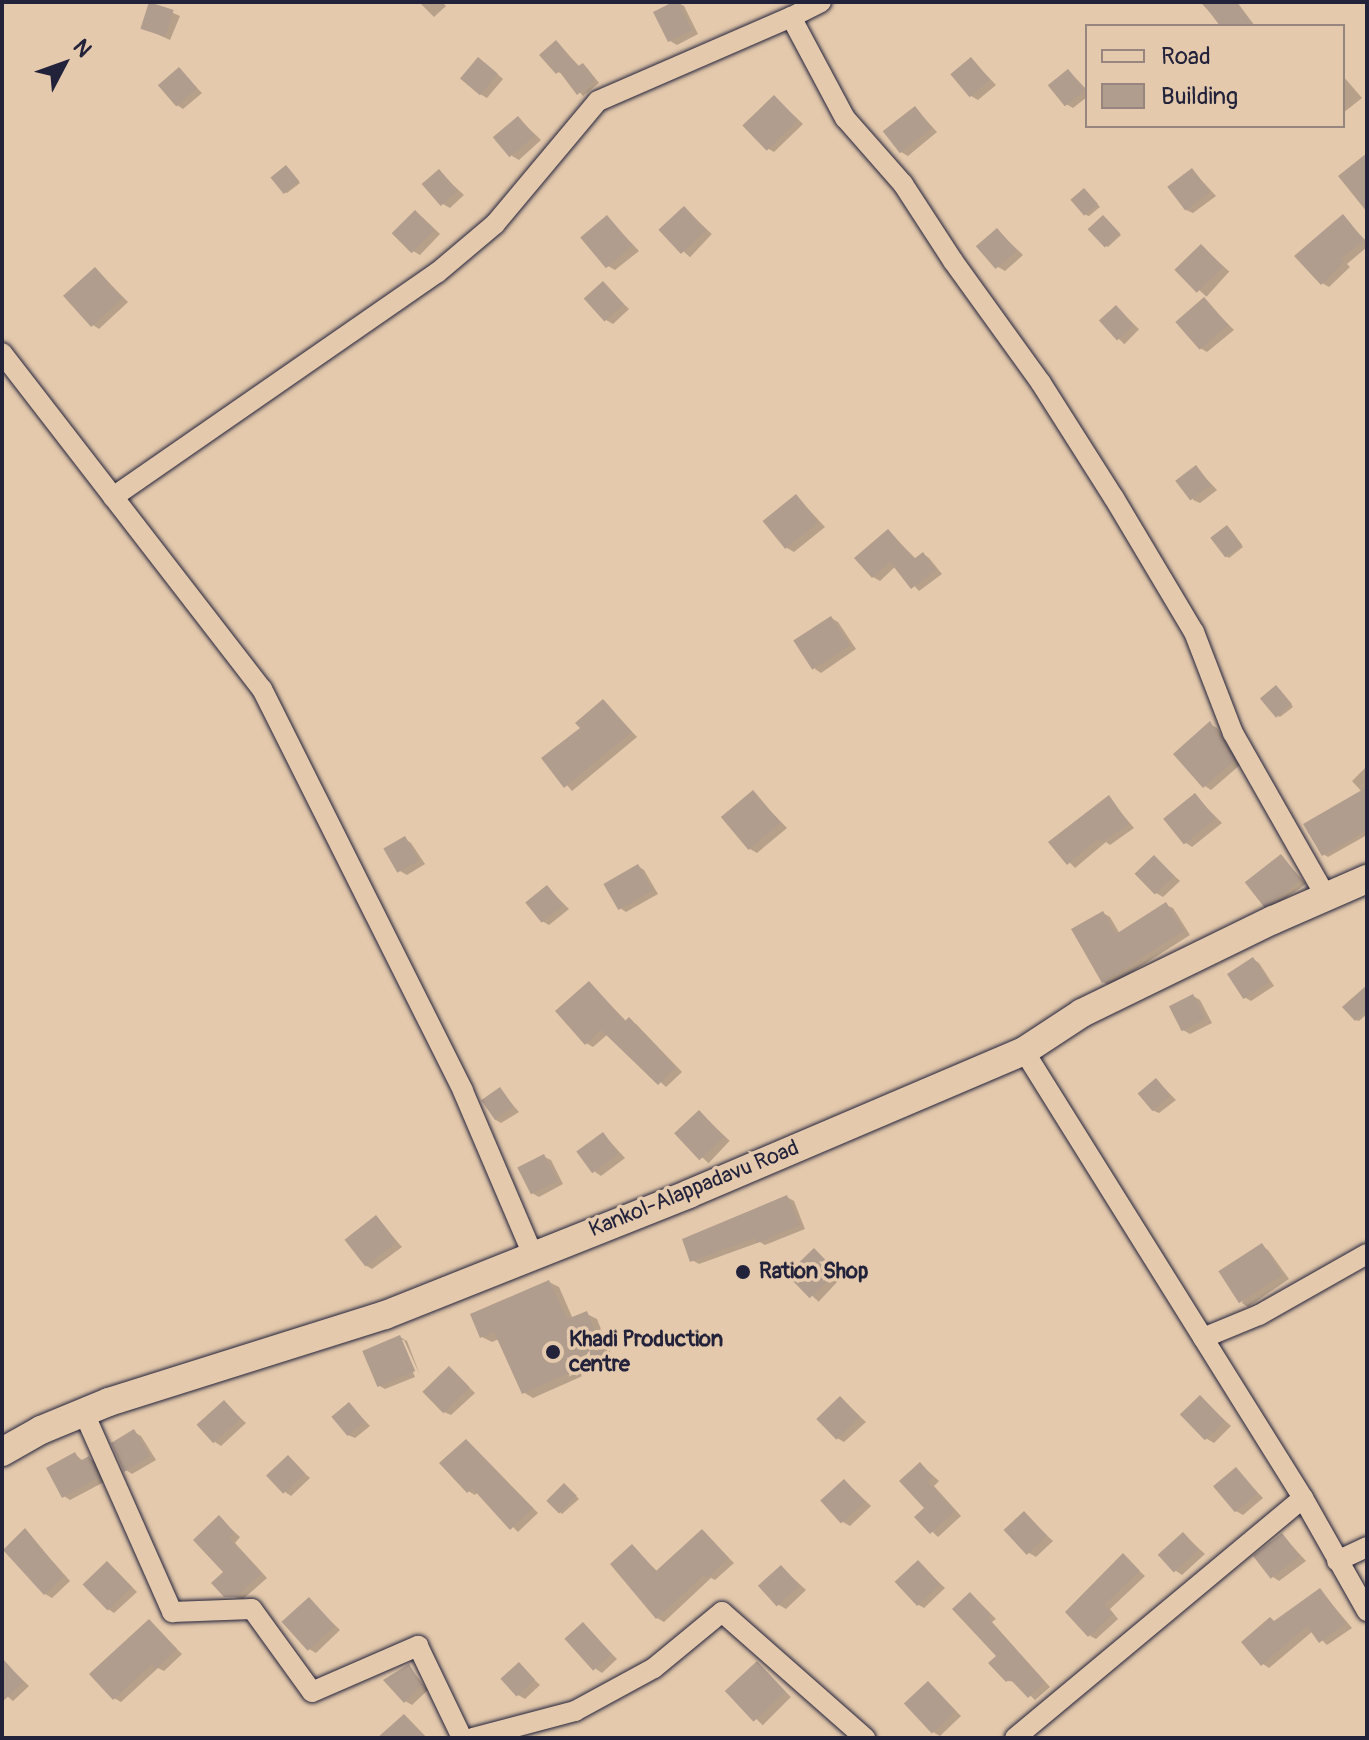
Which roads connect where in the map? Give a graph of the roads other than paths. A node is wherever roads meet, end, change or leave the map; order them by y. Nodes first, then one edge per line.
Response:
1 (821, 2) edge
2 (791, 17) junction
3 (2, 353) edge
4 (113, 497) junction
5 (1367, 879) edge
6 (1326, 897) junction
7 (1024, 1051) junction
8 (1367, 1254) edge
9 (533, 1255) junction
10 (1203, 1338) junction
11 (84, 1413) junction
12 (2, 1452) edge
13 (1303, 1498) junction
14 (1367, 1547) edge
15 (1337, 1561) junction
16 (1367, 1611) edge
17 (462, 1738) edge
18 (473, 1738) edge
19 (865, 1738) edge
20 (1015, 1738) edge

1 - 2 street
2 - 4 street
2 - 6 street
3 - 4 street
4 - 9 street
5 - 6 main road, Kankol-Alappadavu Road
6 - 7 main road, Kankol-Alappadavu Road
7 - 9 main road, Kankol-Alappadavu Road
7 - 10 street
8 - 10 street
9 - 11 main road, Kankol-Alappadavu Road
10 - 13 street
11 - 12 main road, Kankol-Alappadavu Road
11 - 17 street
13 - 15 street
13 - 20 street
14 - 15 street
15 - 16 street
18 - 19 street

